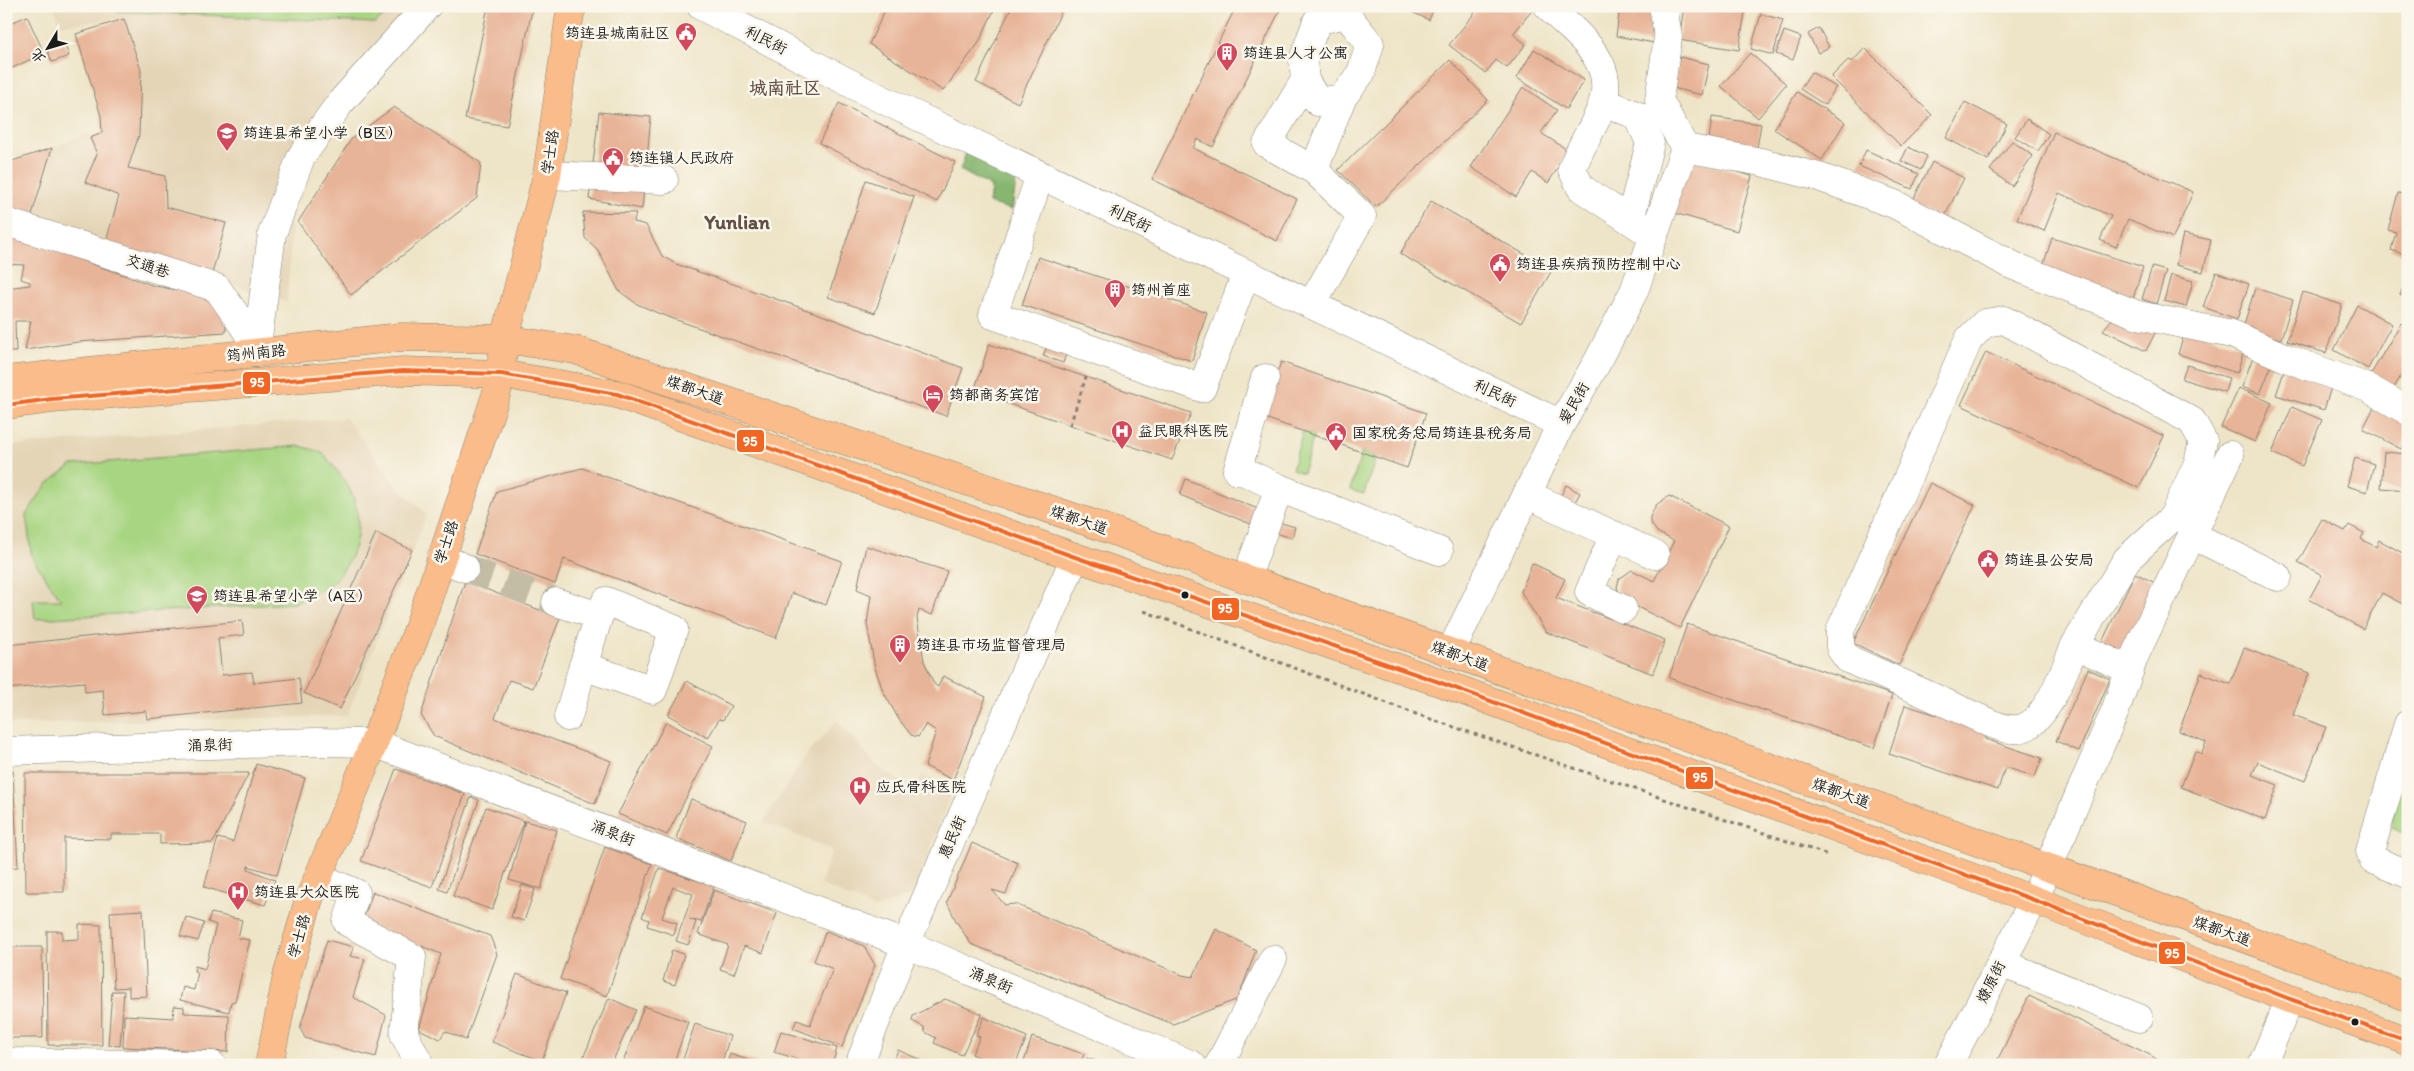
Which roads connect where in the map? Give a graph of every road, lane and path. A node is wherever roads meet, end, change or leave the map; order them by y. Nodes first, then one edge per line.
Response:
1 (427, 6) edge
2 (573, 6) edge
3 (701, 6) edge
4 (1548, 6) edge
5 (1663, 6) edge
6 (1305, 80) junction
7 (1342, 98) junction
8 (1604, 102) junction
9 (1685, 148) junction
10 (1314, 170) junction
11 (1040, 175) junction
12 (547, 176) junction
13 (664, 180) dead end
14 (1630, 220) junction
15 (6, 222) edge
16 (1654, 236) junction
17 (1246, 274) junction
18 (1311, 306) junction
19 (506, 340) junction
20 (256, 353) junction
21 (501, 374) junction
22 (1086, 377) dead end
23 (1265, 378) dead end
24 (6, 380) edge
25 (6, 405) edge
26 (2408, 411) edge
27 (1561, 424) junction
28 (1070, 425) dead end
29 (2230, 455) dead end
30 (1279, 488) junction
31 (1527, 494) junction
32 (1614, 535) junction
33 (2192, 536) junction
34 (1439, 551) dead end
35 (1655, 555) dead end
36 (1075, 557) junction
37 (2278, 577) dead end
38 (1246, 579) junction
39 (556, 602) tunnel mouth
40 (1139, 609) dead end
41 (1622, 609) dead end
42 (599, 616) junction
43 (2076, 646) junction
44 (1450, 653) junction
45 (583, 666) junction
46 (2130, 670) junction
47 (1436, 681) junction
48 (568, 717) dead end
49 (2408, 724) edge
50 (374, 742) junction
51 (6, 751) edge
52 (1836, 858) dead end
53 (2047, 868) junction
54 (2408, 874) edge
55 (318, 877) junction
56 (2034, 900) junction
57 (906, 944) junction
58 (1273, 959) dead end
59 (2001, 964) junction
60 (2408, 997) edge
61 (2290, 999) junction
62 (2139, 1018) dead end
63 (2408, 1041) edge
64 (6, 1062) edge
65 (212, 1065) edge
66 (269, 1065) edge
67 (420, 1065) edge
68 (859, 1065) edge
69 (1192, 1065) edge
70 (1219, 1065) edge
71 (1948, 1065) edge
72 (2262, 1065) edge

1 - 20 street
2 - 12 main road, 学士路
3 - 11 street, 利民街
4 - 8 street
5 - 9 street
6 - 7 street
6 - 7 street
6 - 10 street
7 - 10 street
8 - 14 street
8 - 14 street
9 - 16 street, 爱民街
9 - 26 street
10 - 18 street
11 - 17 street, 利民街
11 - 17 street
12 - 13 street
12 - 19 main road, 学士路
14 - 16 street
15 - 20 street, 交通巷
16 - 27 street, 爱民街
17 - 18 street, 利民街
18 - 27 street, 利民街
19 - 20 main road, 筠州南路
19 - 21 main road, 学士路
19 - 38 main road, 煤都大道
20 - 24 main road, 筠州南路
21 - 25 main road, 筠州南路
21 - 36 main road, 煤都大道
21 - 50 main road, 学士路
22 - 28 path
23 - 30 street
27 - 31 street, 爱民街
29 - 33 street, 燎原街
30 - 34 street
30 - 38 street
31 - 32 street
31 - 44 street, 爱民街
32 - 35 street
32 - 41 street
33 - 37 street
33 - 46 street, 燎原街
36 - 47 main road, 煤都大道
36 - 57 street, 惠民街
38 - 44 main road, 煤都大道
39 - 42 street
40 - 52 path
42 - 45 street
42 - 45 street
43 - 43 street
43 - 46 street
44 - 47 main road
44 - 53 main road, 煤都大道
45 - 48 street
46 - 53 street, 燎原街
47 - 56 main road, 煤都大道
49 - 54 street
50 - 51 street, 涌泉街
50 - 55 main road, 学士路
50 - 57 street, 涌泉街
53 - 56 street, 燎原街
53 - 60 main road, 煤都大道
55 - 66 main road, 学士路
55 - 67 street
56 - 59 street, 燎原街
56 - 61 main road, 煤都大道
57 - 68 street, 惠民街
57 - 69 street, 涌泉街
58 - 70 street
59 - 62 street
59 - 71 street, 燎原街
61 - 63 main road, 煤都大道
61 - 72 street
64 - 65 street

